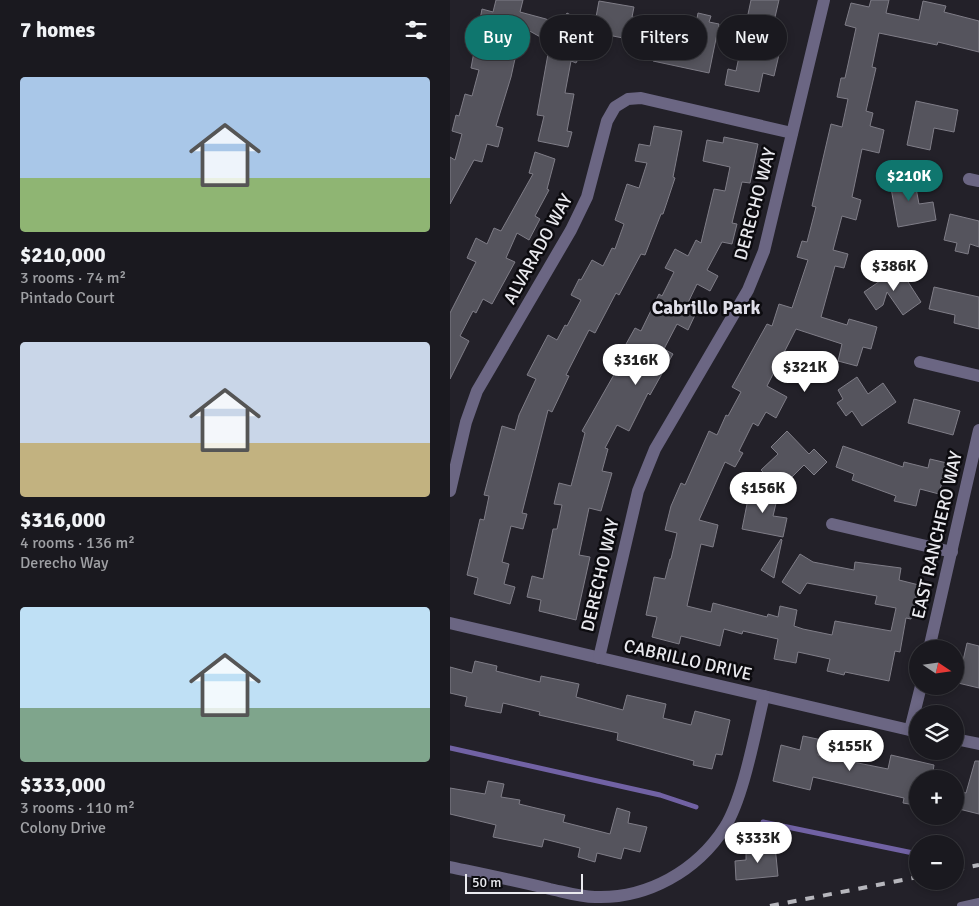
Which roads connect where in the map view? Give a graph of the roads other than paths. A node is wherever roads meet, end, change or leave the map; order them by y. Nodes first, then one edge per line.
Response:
1 (824, 0) edge
2 (792, 134) junction
3 (920, 362) dead end
4 (979, 376) edge
5 (979, 430) edge
6 (450, 491) edge
7 (832, 524) dead end
8 (952, 552) junction
9 (450, 623) edge
10 (931, 640) edge
11 (599, 658) junction
12 (764, 696) junction
13 (909, 730) edge
14 (964, 741) edge
15 (979, 744) edge
16 (450, 867) edge
17 (979, 902) edge
18 (961, 906) edge

1 - 2 street, DERECHO WAY
2 - 6 street, ALVARADO WAY
2 - 11 street, DERECHO WAY
3 - 4 street
5 - 8 street, EAST RANCHERO WAY
7 - 8 street
8 - 10 street, EAST RANCHERO WAY
9 - 11 street, CABRILLO DRIVE
11 - 12 street, CABRILLO DRIVE
12 - 13 street, CABRILLO DRIVE
12 - 16 street
14 - 15 street
17 - 18 lane

